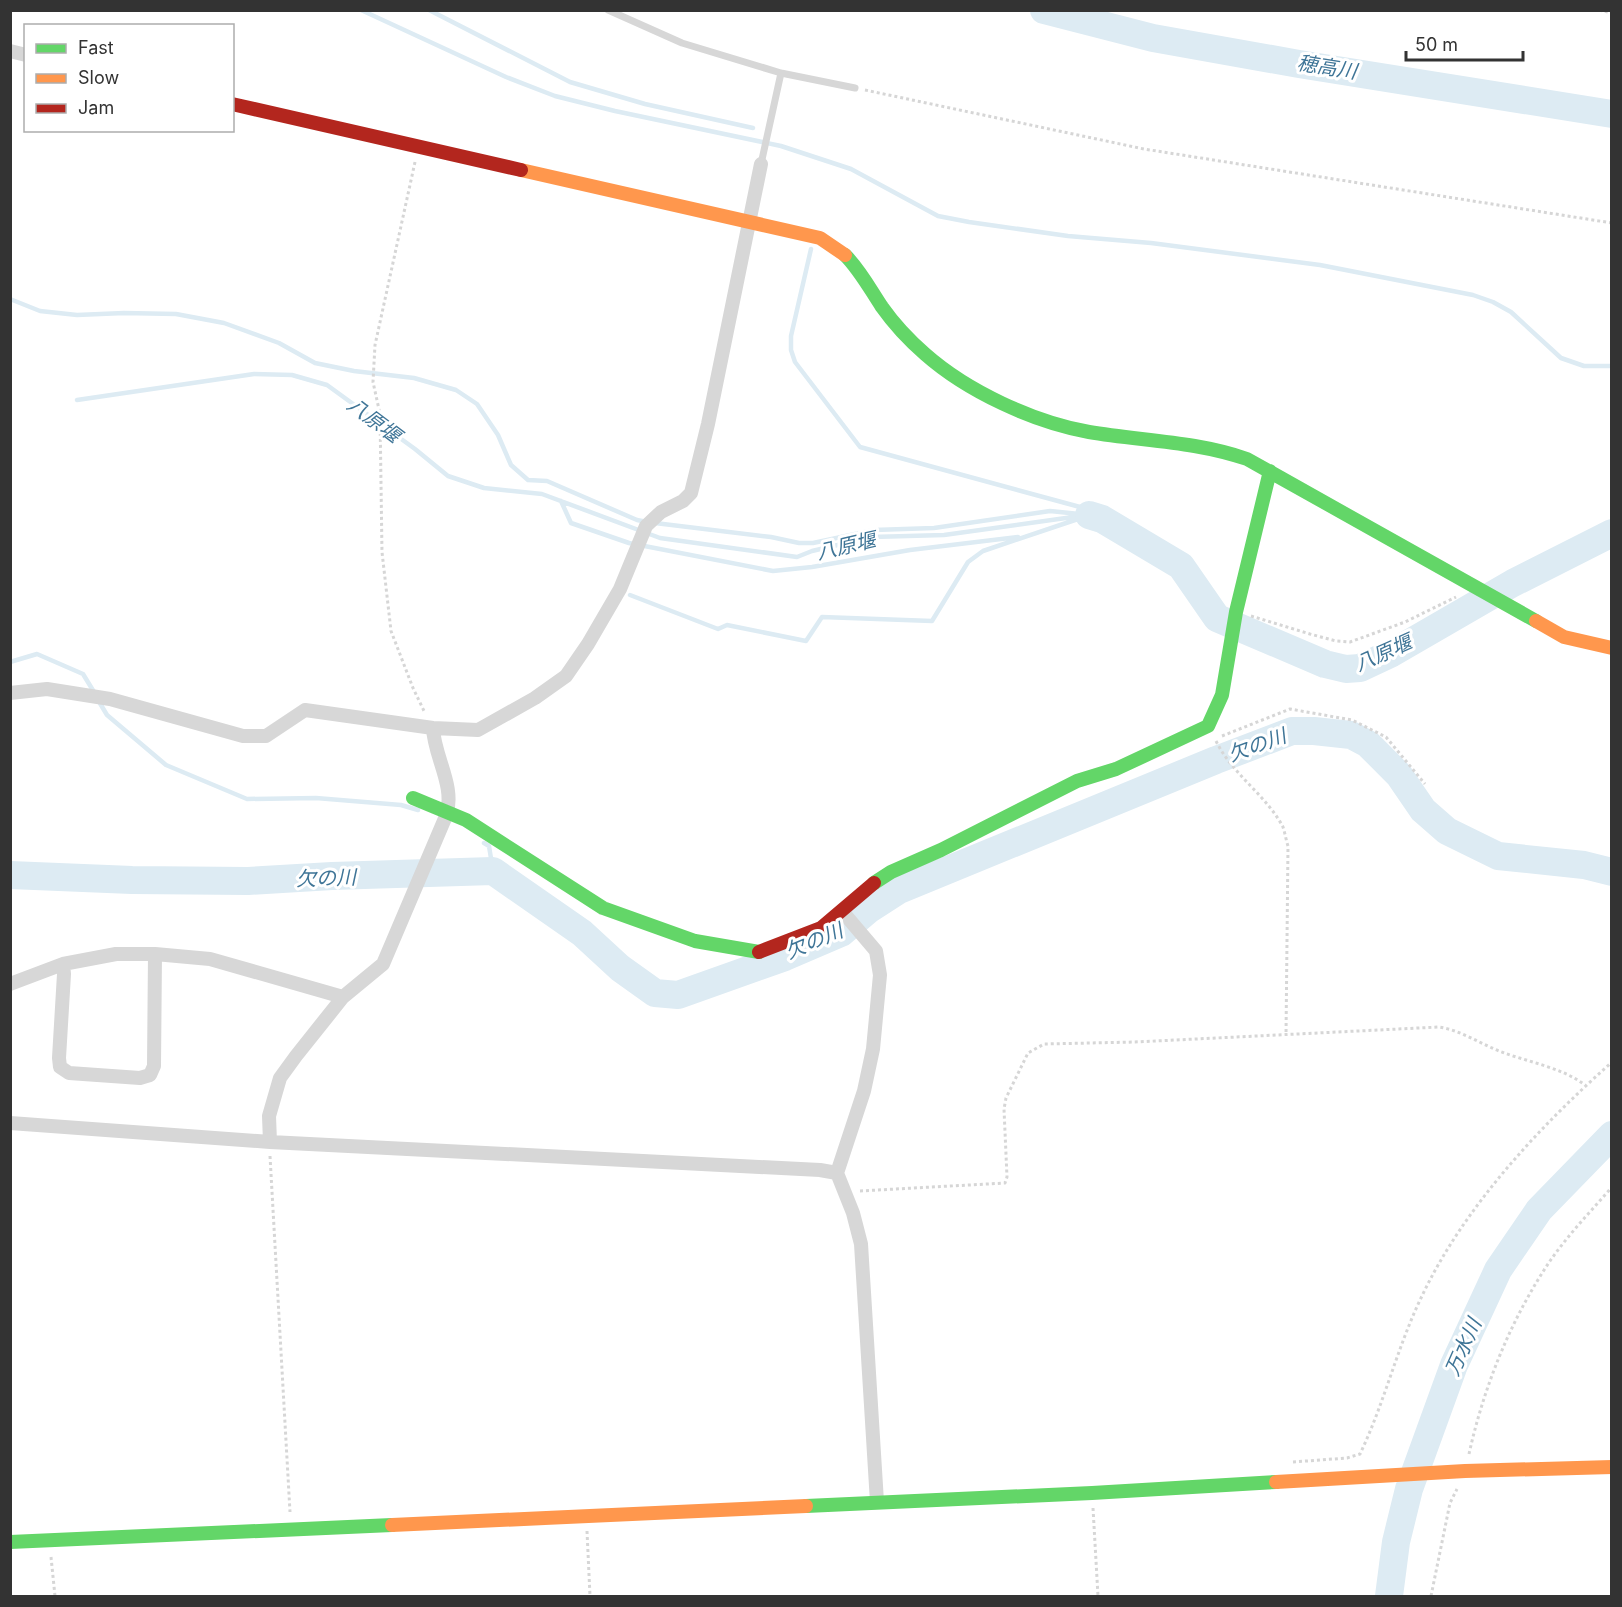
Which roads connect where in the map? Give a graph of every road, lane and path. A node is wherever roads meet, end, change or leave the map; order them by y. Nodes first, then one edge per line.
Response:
1 (608, 10) edge
2 (1599, 10) edge
3 (1611, 13) edge
4 (781, 73) junction
5 (855, 88) joint
6 (234, 104) edge
7 (419, 147) junction
8 (762, 164) joint
9 (748, 221) junction
10 (1611, 223) edge
11 (1270, 471) junction
12 (1475, 588) junction
13 (1235, 616) junction
14 (1611, 648) edge
15 (10, 693) edge
16 (433, 728) junction
17 (1215, 739) dead end
18 (1218, 745) dead end
19 (1425, 784) dead end
20 (413, 798) dead end
21 (445, 819) junction
22 (845, 914) junction
23 (155, 954) junction
24 (63, 963) junction
25 (10, 984) edge
26 (343, 997) junction
27 (1286, 1035) junction
28 (1611, 1062) edge
29 (1585, 1085) junction
30 (10, 1123) edge
31 (270, 1142) junction
32 (837, 1173) junction
33 (1611, 1187) edge
34 (845, 1192) junction
35 (1290, 1462) dead end
36 (1611, 1467) edge
37 (1459, 1472) junction
38 (1092, 1493) junction
39 (877, 1502) junction
40 (587, 1515) junction
41 (291, 1530) junction
42 (50, 1540) junction
43 (10, 1542) edge
44 (55, 1596) edge
45 (590, 1596) edge
46 (1098, 1596) edge
47 (1431, 1596) edge

1 - 4 lane
2 - 3 path
4 - 5 lane
4 - 8 lane
5 - 10 path
6 - 7 street
7 - 9 street
7 - 16 path
8 - 9 street
9 - 11 street
9 - 16 street
11 - 12 street
11 - 13 street
12 - 13 path
12 - 14 street
13 - 22 street
15 - 16 street
16 - 21 street
17 - 19 path
18 - 27 path
20 - 21 street
21 - 22 street
21 - 26 street
22 - 32 street
23 - 24 street
23 - 24 street
23 - 26 street
24 - 25 street
26 - 31 street
27 - 29 path
27 - 34 path
28 - 29 path
29 - 35 path
30 - 31 street
31 - 32 street
31 - 41 path
32 - 34 street
33 - 37 path
34 - 39 street
36 - 37 street
37 - 38 street
37 - 47 path
38 - 39 street
38 - 46 path
39 - 40 street
40 - 41 street
40 - 45 path
41 - 42 street
42 - 43 street
42 - 44 path

